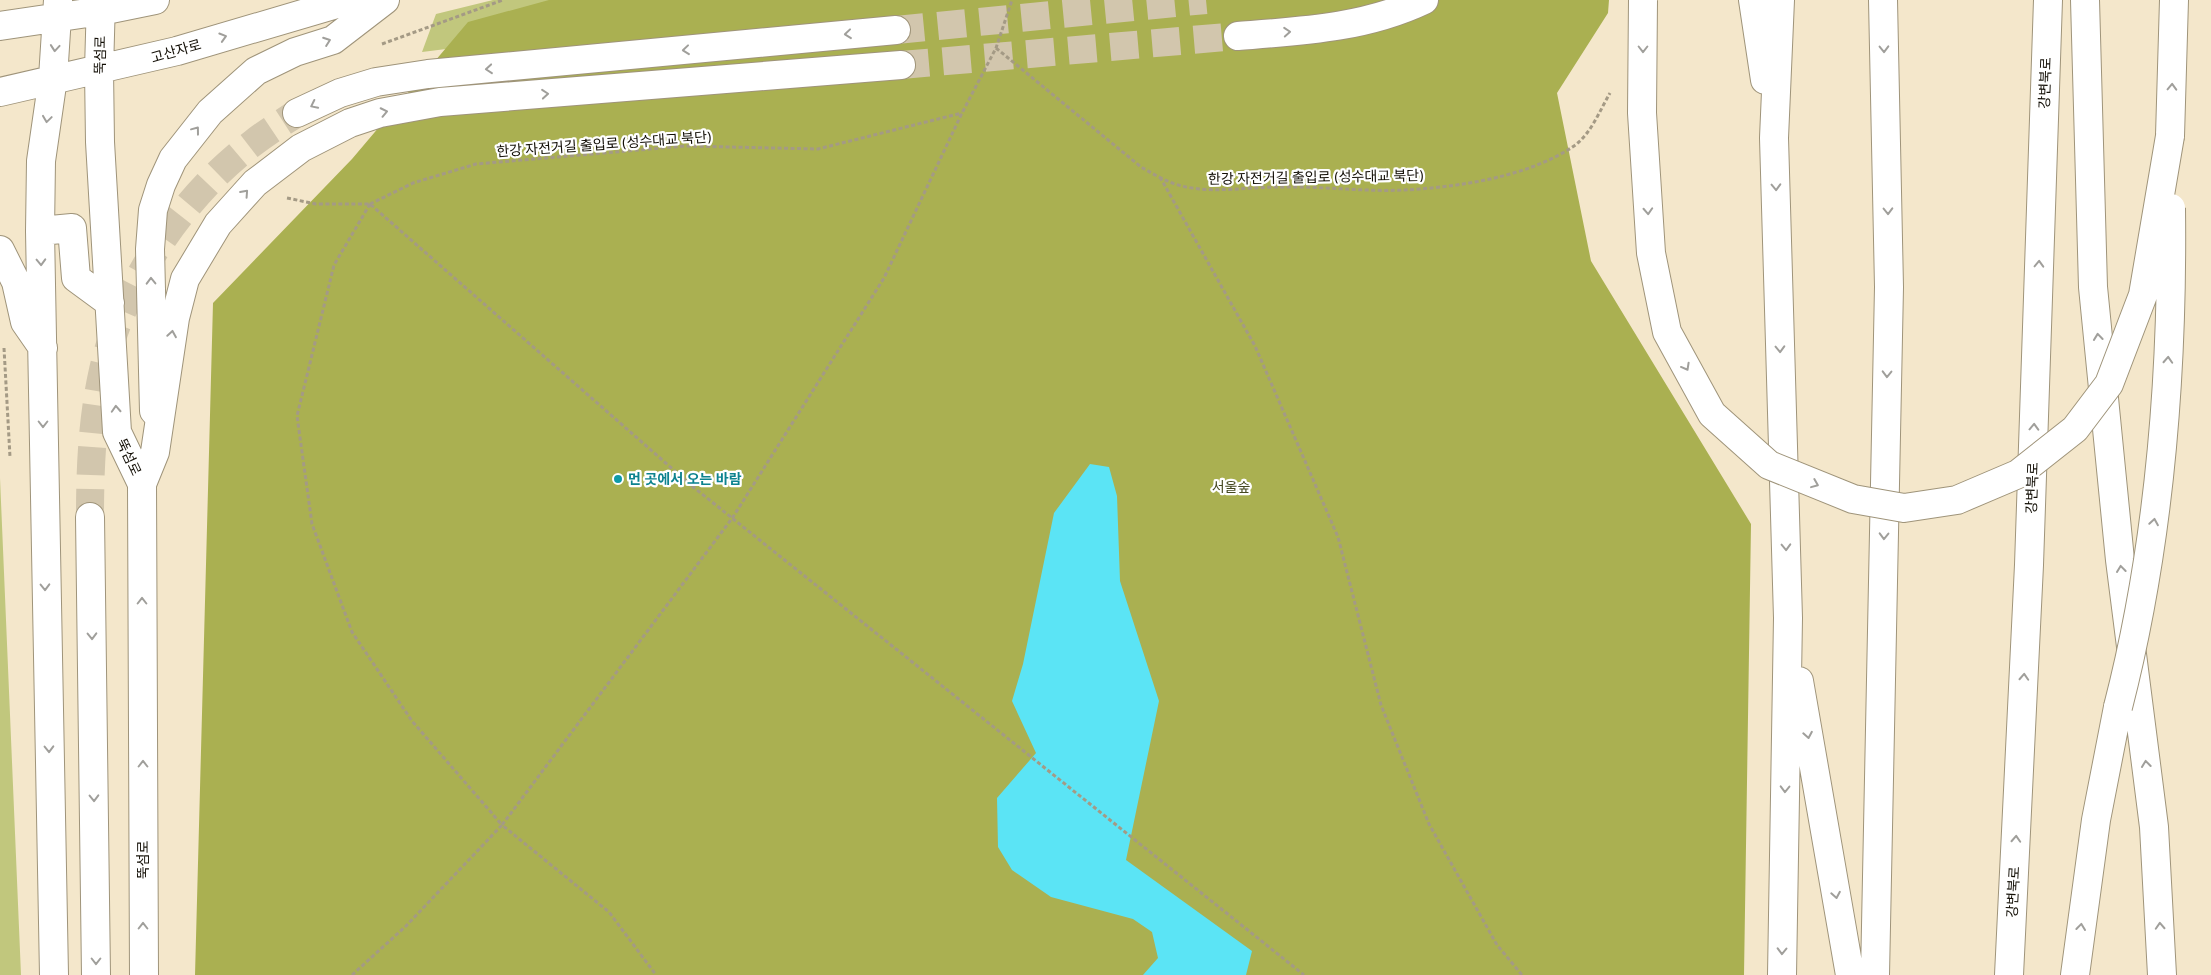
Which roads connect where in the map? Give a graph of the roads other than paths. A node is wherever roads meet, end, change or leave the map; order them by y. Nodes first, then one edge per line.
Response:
1 (155, 0) edge
2 (350, 0) edge
3 (385, 0) edge
4 (1424, 0) edge
5 (1643, 0) edge
6 (1753, 0) edge
7 (1780, 0) edge
8 (1883, 0) edge
9 (2048, 0) edge
10 (2085, 0) edge
11 (2174, 0) edge
12 (101, 6) edge
13 (58, 9) edge
14 (0, 26) edge
15 (896, 30) tunnel mouth
16 (1238, 36) tunnel mouth
17 (901, 65) tunnel mouth
18 (99, 70) junction
19 (52, 78) junction
20 (0, 92) edge
21 (297, 113) tunnel mouth
22 (2170, 136) junction
23 (1774, 138) junction
24 (40, 231) junction
25 (0, 250) edge
26 (110, 303) junction
27 (43, 349) junction
28 (155, 452) junction
29 (142, 484) junction
30 (90, 517) tunnel mouth
31 (1788, 618) junction
32 (54, 975) edge
33 (96, 975) edge
34 (144, 975) edge
35 (1782, 975) edge
36 (1850, 975) edge
37 (1875, 975) edge
38 (2009, 975) edge
39 (2074, 975) edge
40 (2162, 975) edge

1 - 12 main road
18 -> 2 main road, 고산자로
28 -> 3 main road
16 -> 4 main road
5 -> 22 main road, bridge
6 - 23 main road
7 - 23 main road
8 -> 37 main road
38 -> 9 main road, 강변북로
40 -> 10 main road
22 -> 11 main road
12 - 13 main road
12 - 18 main road, 뚝섬로
13 - 14 main road
13 -> 19 main road
15 -> 21 main road
28 -> 17 main road
18 - 19 main road, 고산자로
18 - 26 main road, 뚝섬로
19 - 20 main road, 고산자로
19 -> 24 main road
39 -> 22 main road, bridge
23 -> 31 main road
24 - 26 main road
24 -> 27 main road
25 - 27 main road
29 -> 26 main road, 뚝섬로
27 -> 32 main road
28 - 29 main road
34 -> 29 main road, 뚝섬로
30 -> 33 main road
31 -> 35 main road
31 -> 36 main road

